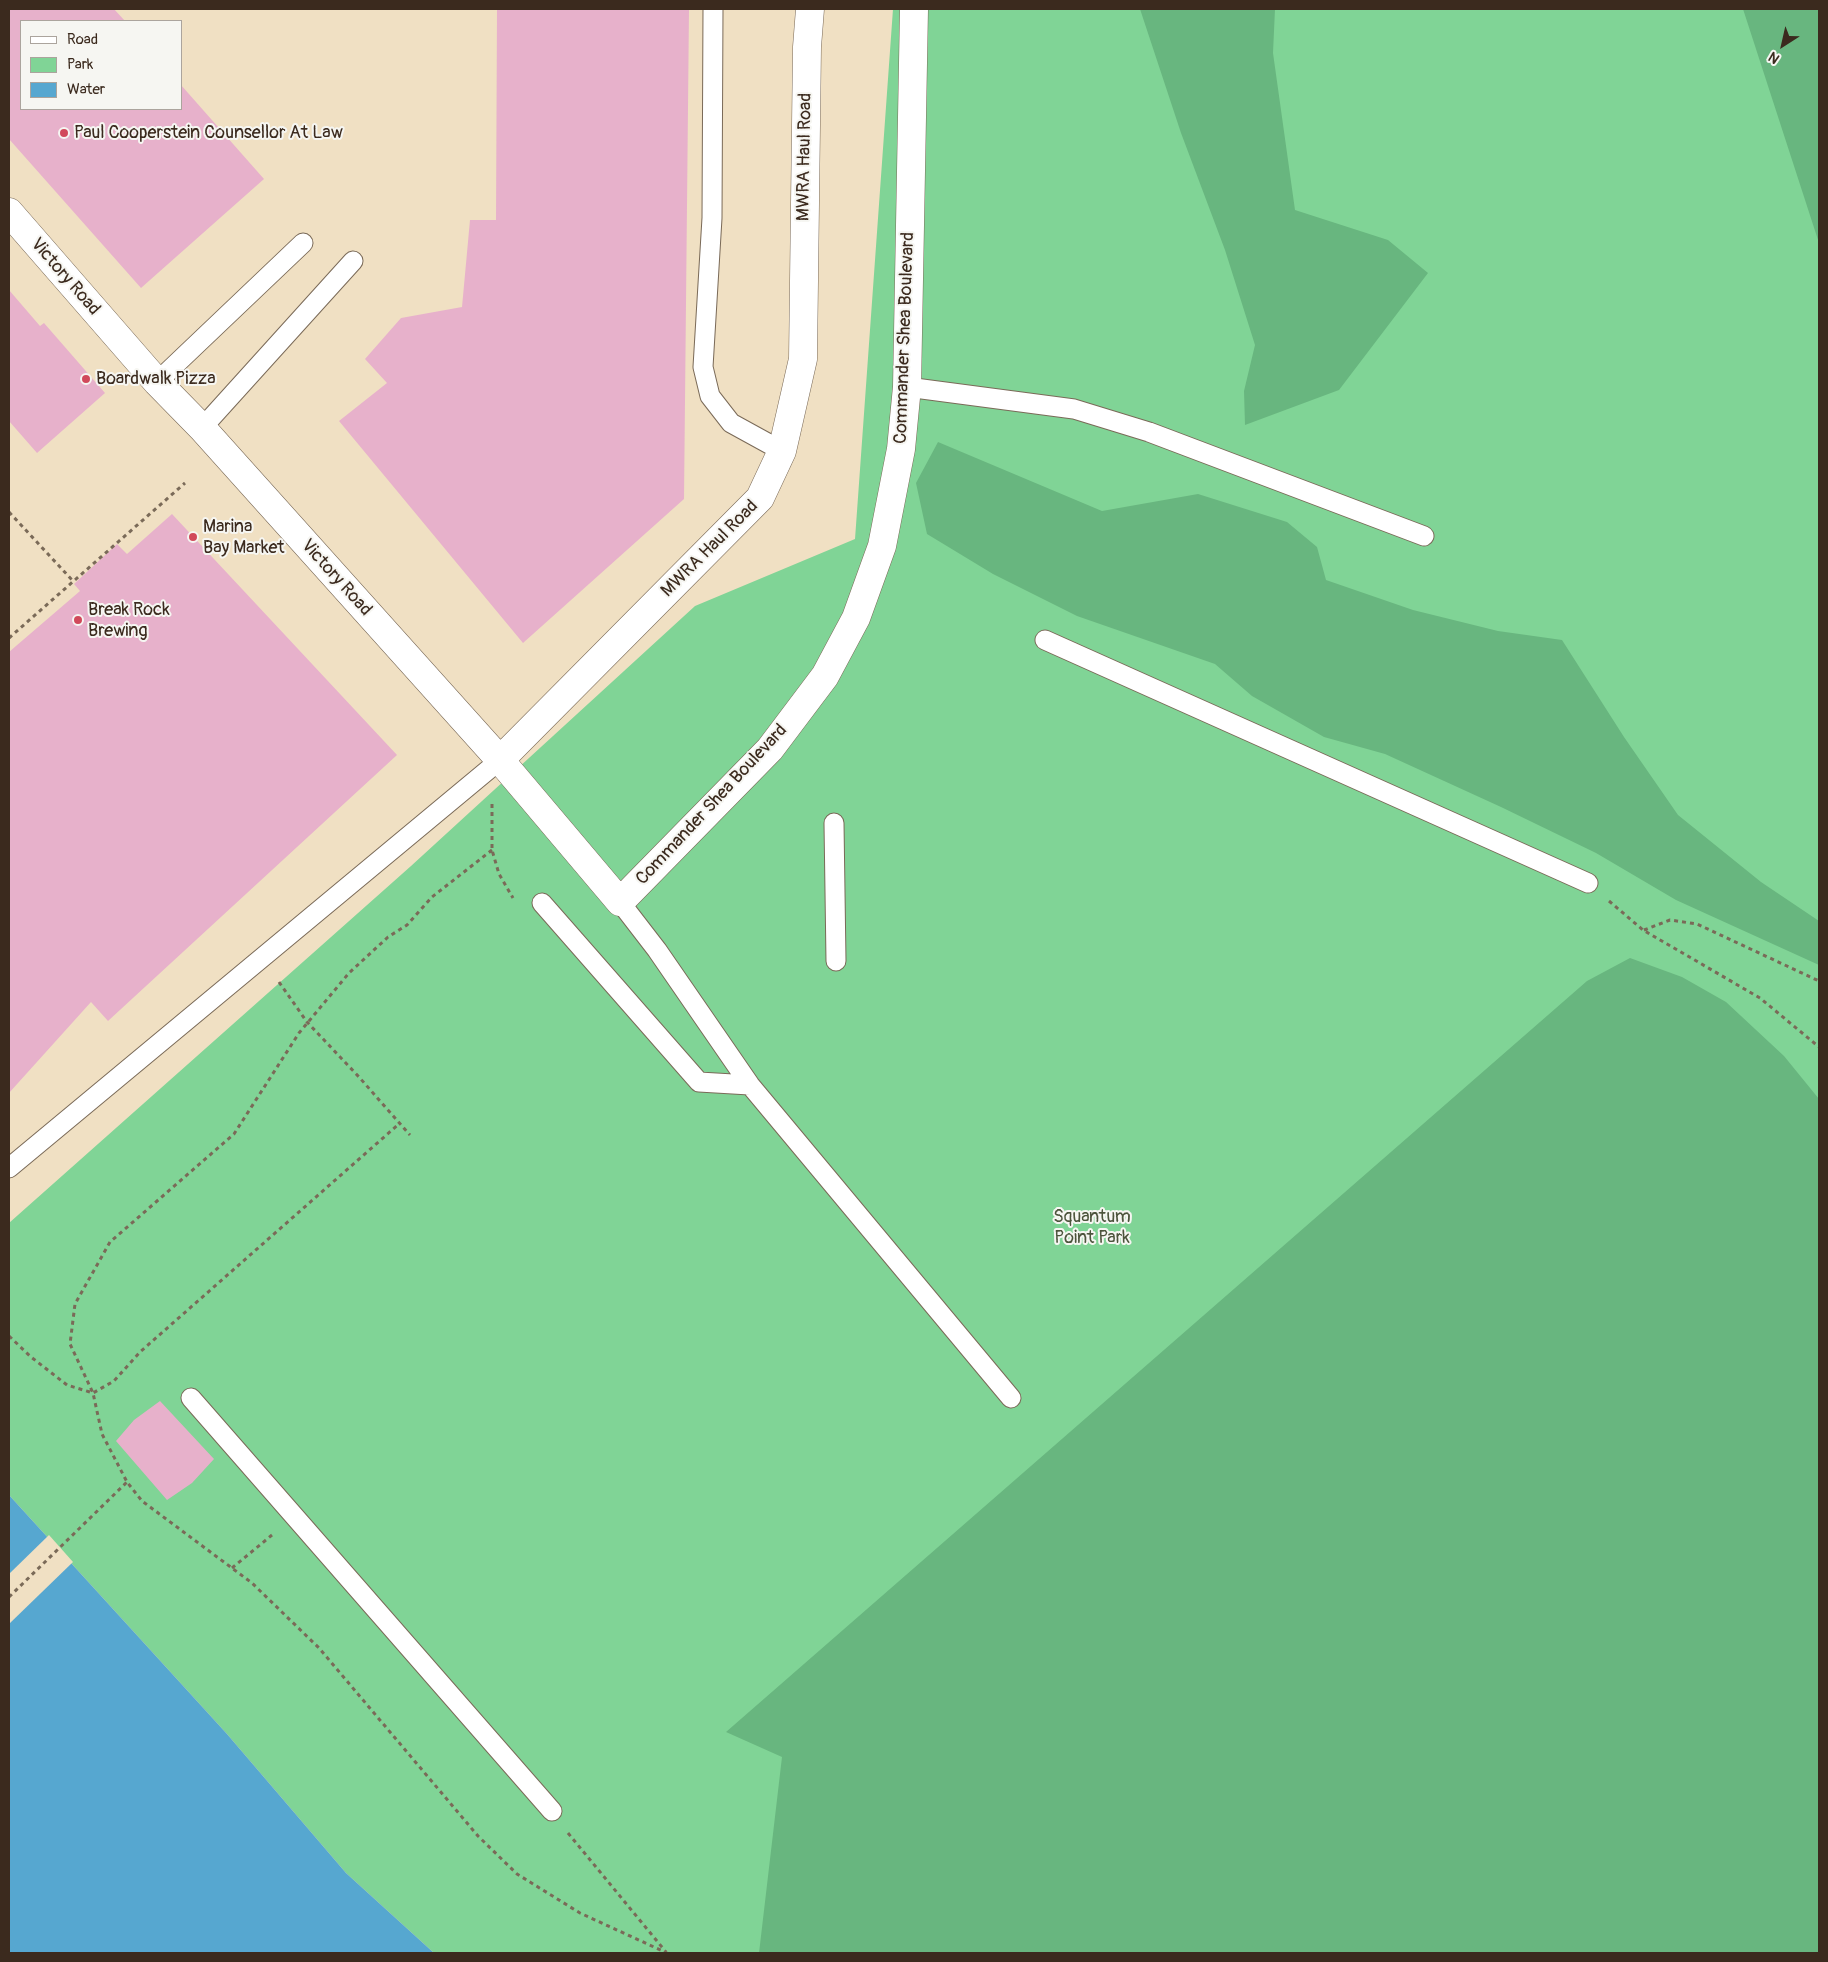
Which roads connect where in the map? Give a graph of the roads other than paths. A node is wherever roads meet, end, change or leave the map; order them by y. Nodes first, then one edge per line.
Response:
1 (713, 9) edge
2 (810, 9) edge
3 (914, 9) edge
4 (9, 212) edge
5 (303, 242) dead end
6 (353, 260) dead end
7 (157, 382) junction
8 (907, 387) junction
9 (202, 428) junction
10 (782, 451) junction
11 (1424, 536) dead end
12 (1045, 640) dead end
13 (500, 760) junction
14 (834, 823) dead end
15 (1588, 883) road end
16 (620, 902) junction
17 (542, 903) dead end
18 (836, 961) dead end
19 (750, 1085) junction
20 (9, 1168) edge
21 (191, 1398) dead end
22 (1011, 1398) dead end
23 (552, 1810) road end

1 - 10 lane
2 - 10 street, MWRA Haul Road
3 - 8 street, Commander Shea Boulevard
4 - 7 street, Victory Road
5 - 7 lane
6 - 9 lane
7 - 9 street, Victory Road
8 - 11 lane
8 - 16 street, Commander Shea Boulevard
9 - 13 street, Victory Road
10 - 13 street, MWRA Haul Road
12 - 15 lane
13 - 16 street, Victory Road
13 - 20 lane
14 - 18 lane
16 - 19 lane
17 - 19 lane
19 - 22 lane
21 - 23 lane

